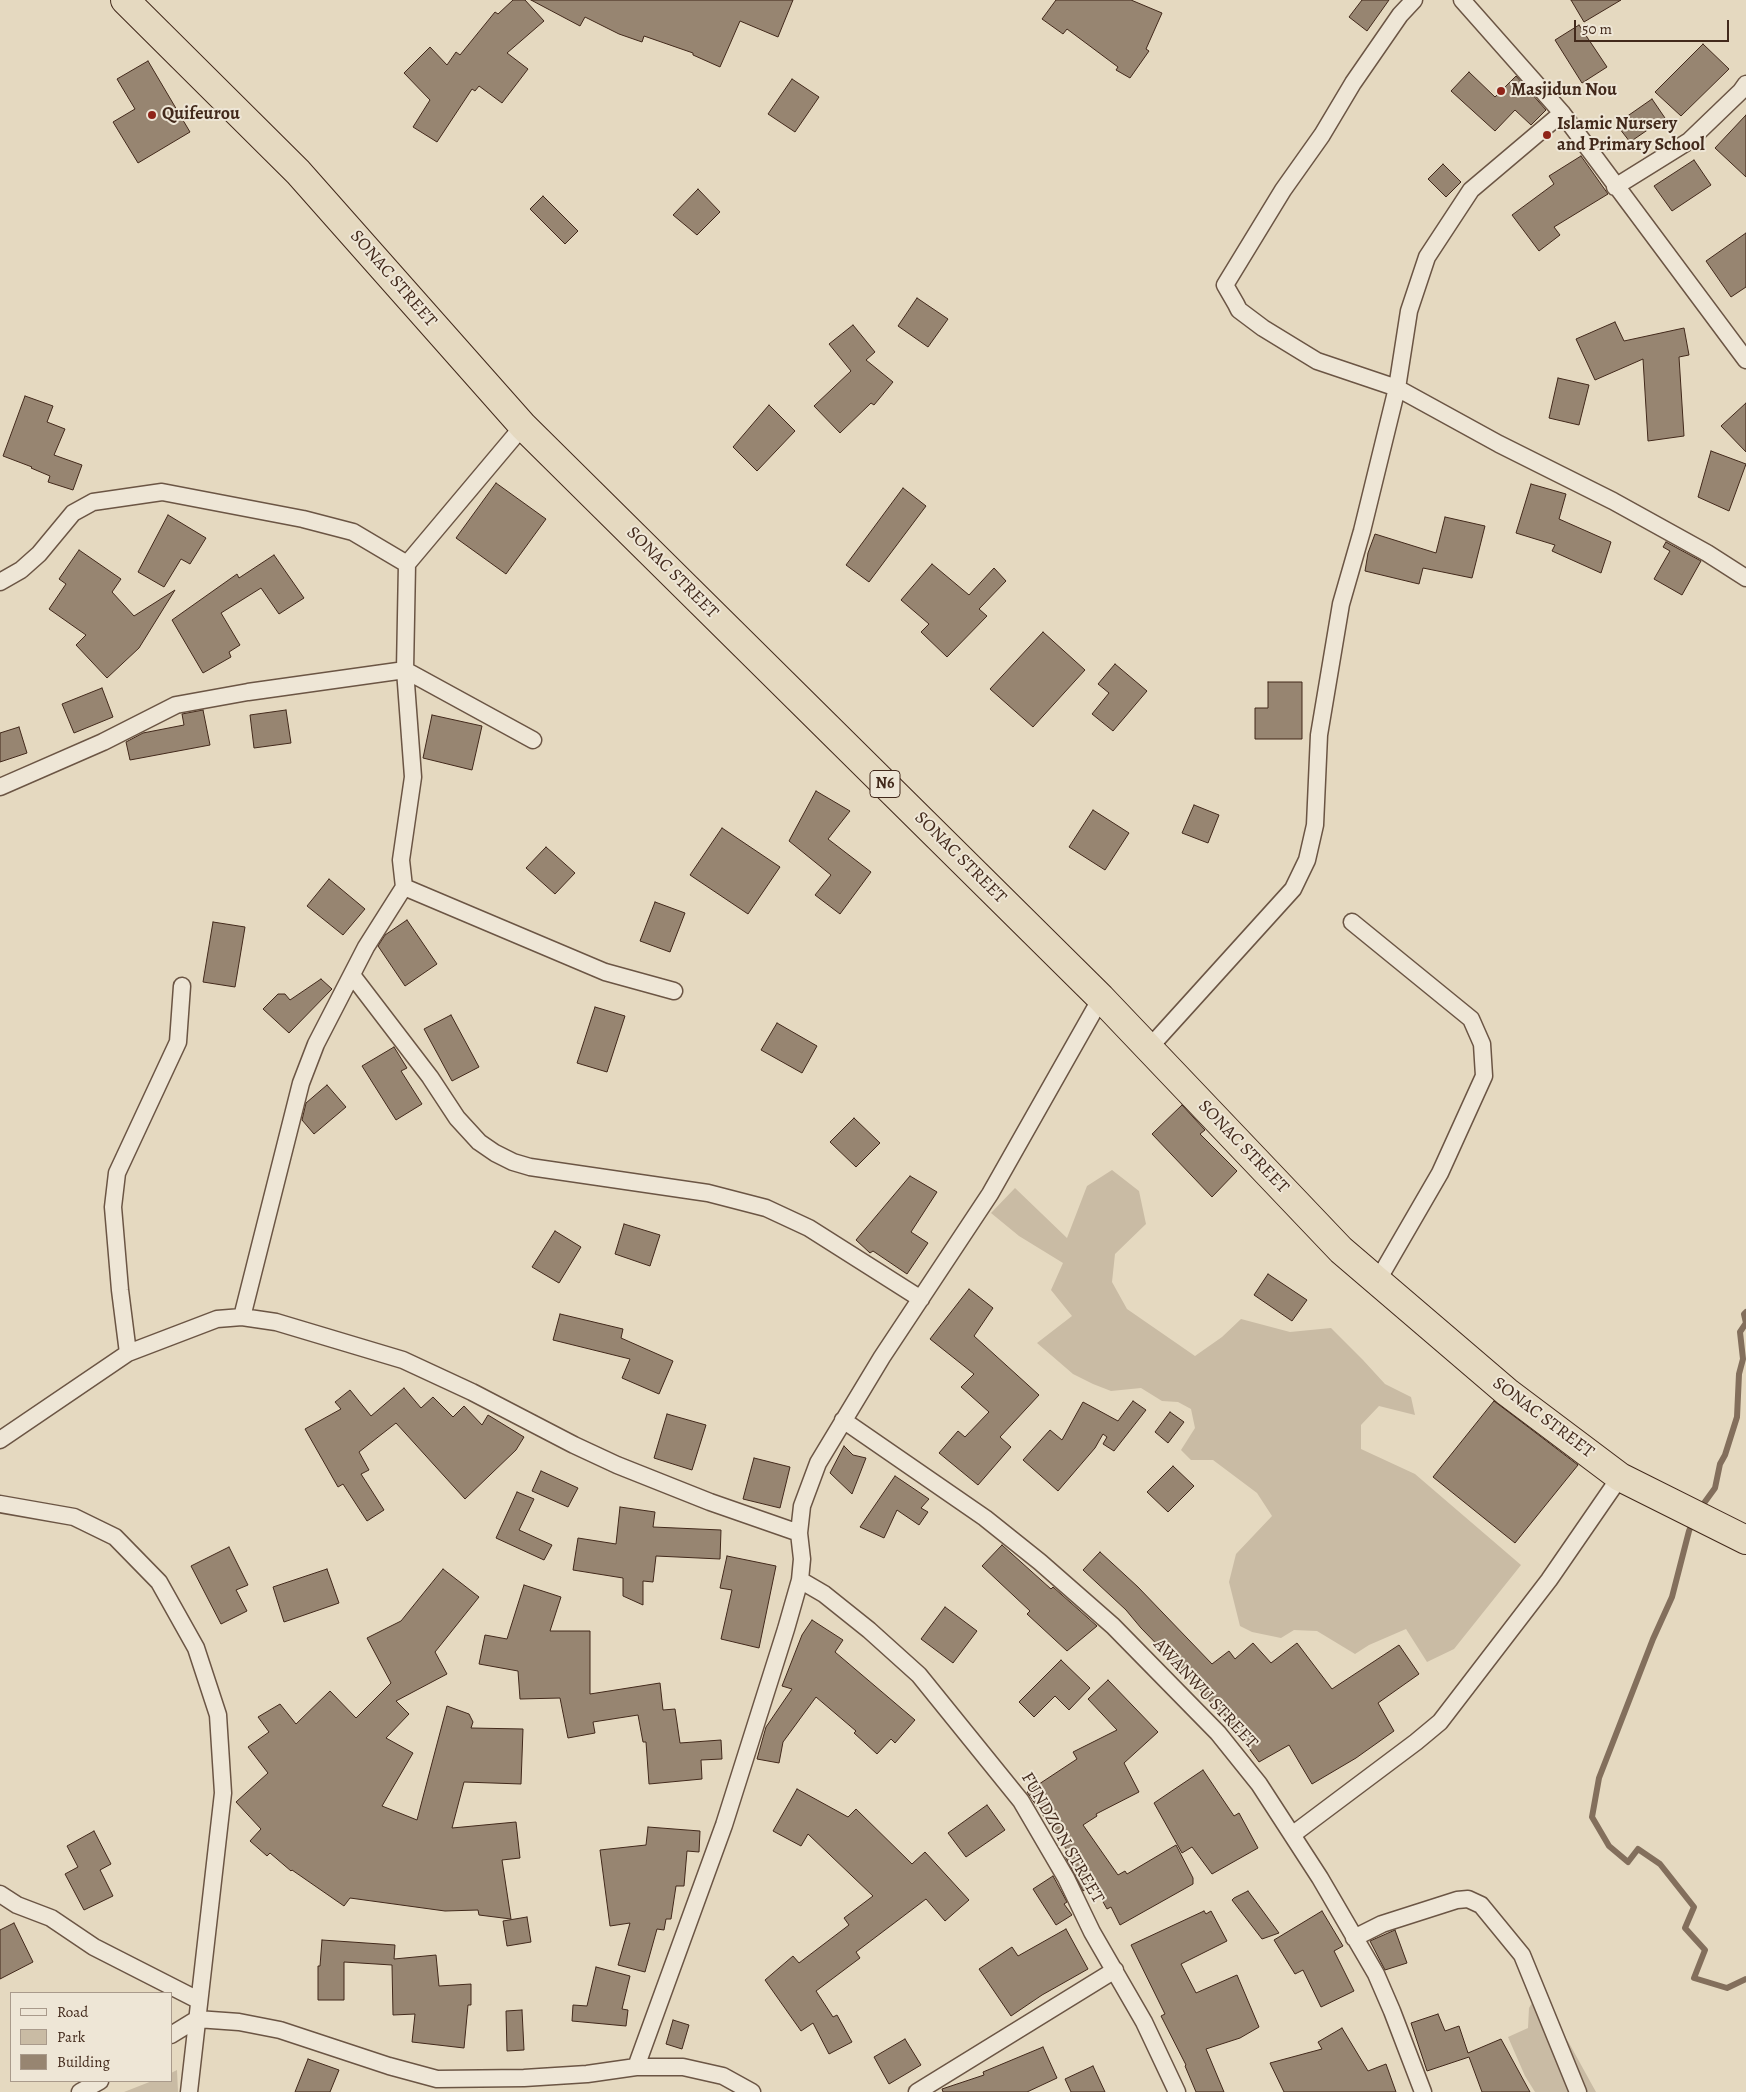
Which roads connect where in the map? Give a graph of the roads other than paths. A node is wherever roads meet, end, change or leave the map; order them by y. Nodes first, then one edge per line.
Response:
1 (125, 0) edge
2 (1414, 0) edge
3 (1462, 0) edge
4 (1746, 84) edge
5 (1562, 113) junction
6 (1615, 187) junction
7 (1746, 360) edge
8 (1396, 388) junction
9 (523, 426) junction
10 (407, 564) junction
11 (1746, 578) edge
12 (0, 582) edge
13 (405, 670) junction
14 (533, 740) dead end
15 (0, 787) edge
16 (404, 887) junction
17 (1352, 922) dead end
18 (352, 975) junction
19 (182, 986) dead end
20 (674, 992) dead end
21 (1101, 998) junction
22 (1149, 1048) junction
23 (1378, 1280) junction
24 (921, 1299) junction
25 (242, 1317) junction
26 (128, 1353) junction
27 (843, 1420) junction
28 (0, 1440) edge
29 (1620, 1477) junction
30 (0, 1504) edge
31 (799, 1533) junction
32 (1744, 1539) edge
33 (800, 1580) junction
34 (1292, 1835) junction
35 (0, 1894) edge
36 (1354, 1938) junction
37 (1115, 1970) junction
38 (198, 2000) junction
39 (196, 2019) junction
40 (172, 2034) edge
41 (636, 2067) junction
42 (98, 2082) edge
43 (435, 2085) edge
44 (80, 2092) edge
45 (189, 2092) edge
46 (752, 2092) edge
47 (916, 2092) edge
48 (1177, 2092) edge
49 (1423, 2092) edge
50 (1578, 2092) edge

1 - 9 highway, SONAC STREET / N6
2 - 8 street
3 - 5 street
4 - 6 street
5 - 6 street
5 - 8 street
6 - 7 street
8 - 11 street
8 - 22 street
9 - 10 street
9 - 21 highway, SONAC STREET / N6
10 - 12 street
10 - 13 street
13 - 14 street
13 - 15 street
13 - 16 street
16 - 18 street
16 - 20 street
17 - 23 street
18 - 24 street
18 - 25 street
19 - 26 street
21 - 22 highway, SONAC STREET / N6
21 - 24 street
22 - 23 highway, SONAC STREET / N6
23 - 29 highway, SONAC STREET / N6
24 - 27 street
25 - 26 street
25 - 31 street
26 - 28 street
27 - 31 street
27 - 34 street, AWANWU STREET
29 - 32 highway, SONAC STREET / N6
29 - 34 street
30 - 38 street
31 - 33 street
33 - 37 street, FUNDZON STREET
33 - 41 street
34 - 36 street, AWANWU STREET
35 - 38 street
36 - 49 street, AWANWU STREET
36 - 50 street
37 - 47 street
37 - 48 street, FUNDZON STREET
38 - 39 street
39 - 40 street
39 - 43 street
39 - 45 street
41 - 43 street
41 - 46 street
42 - 44 street

